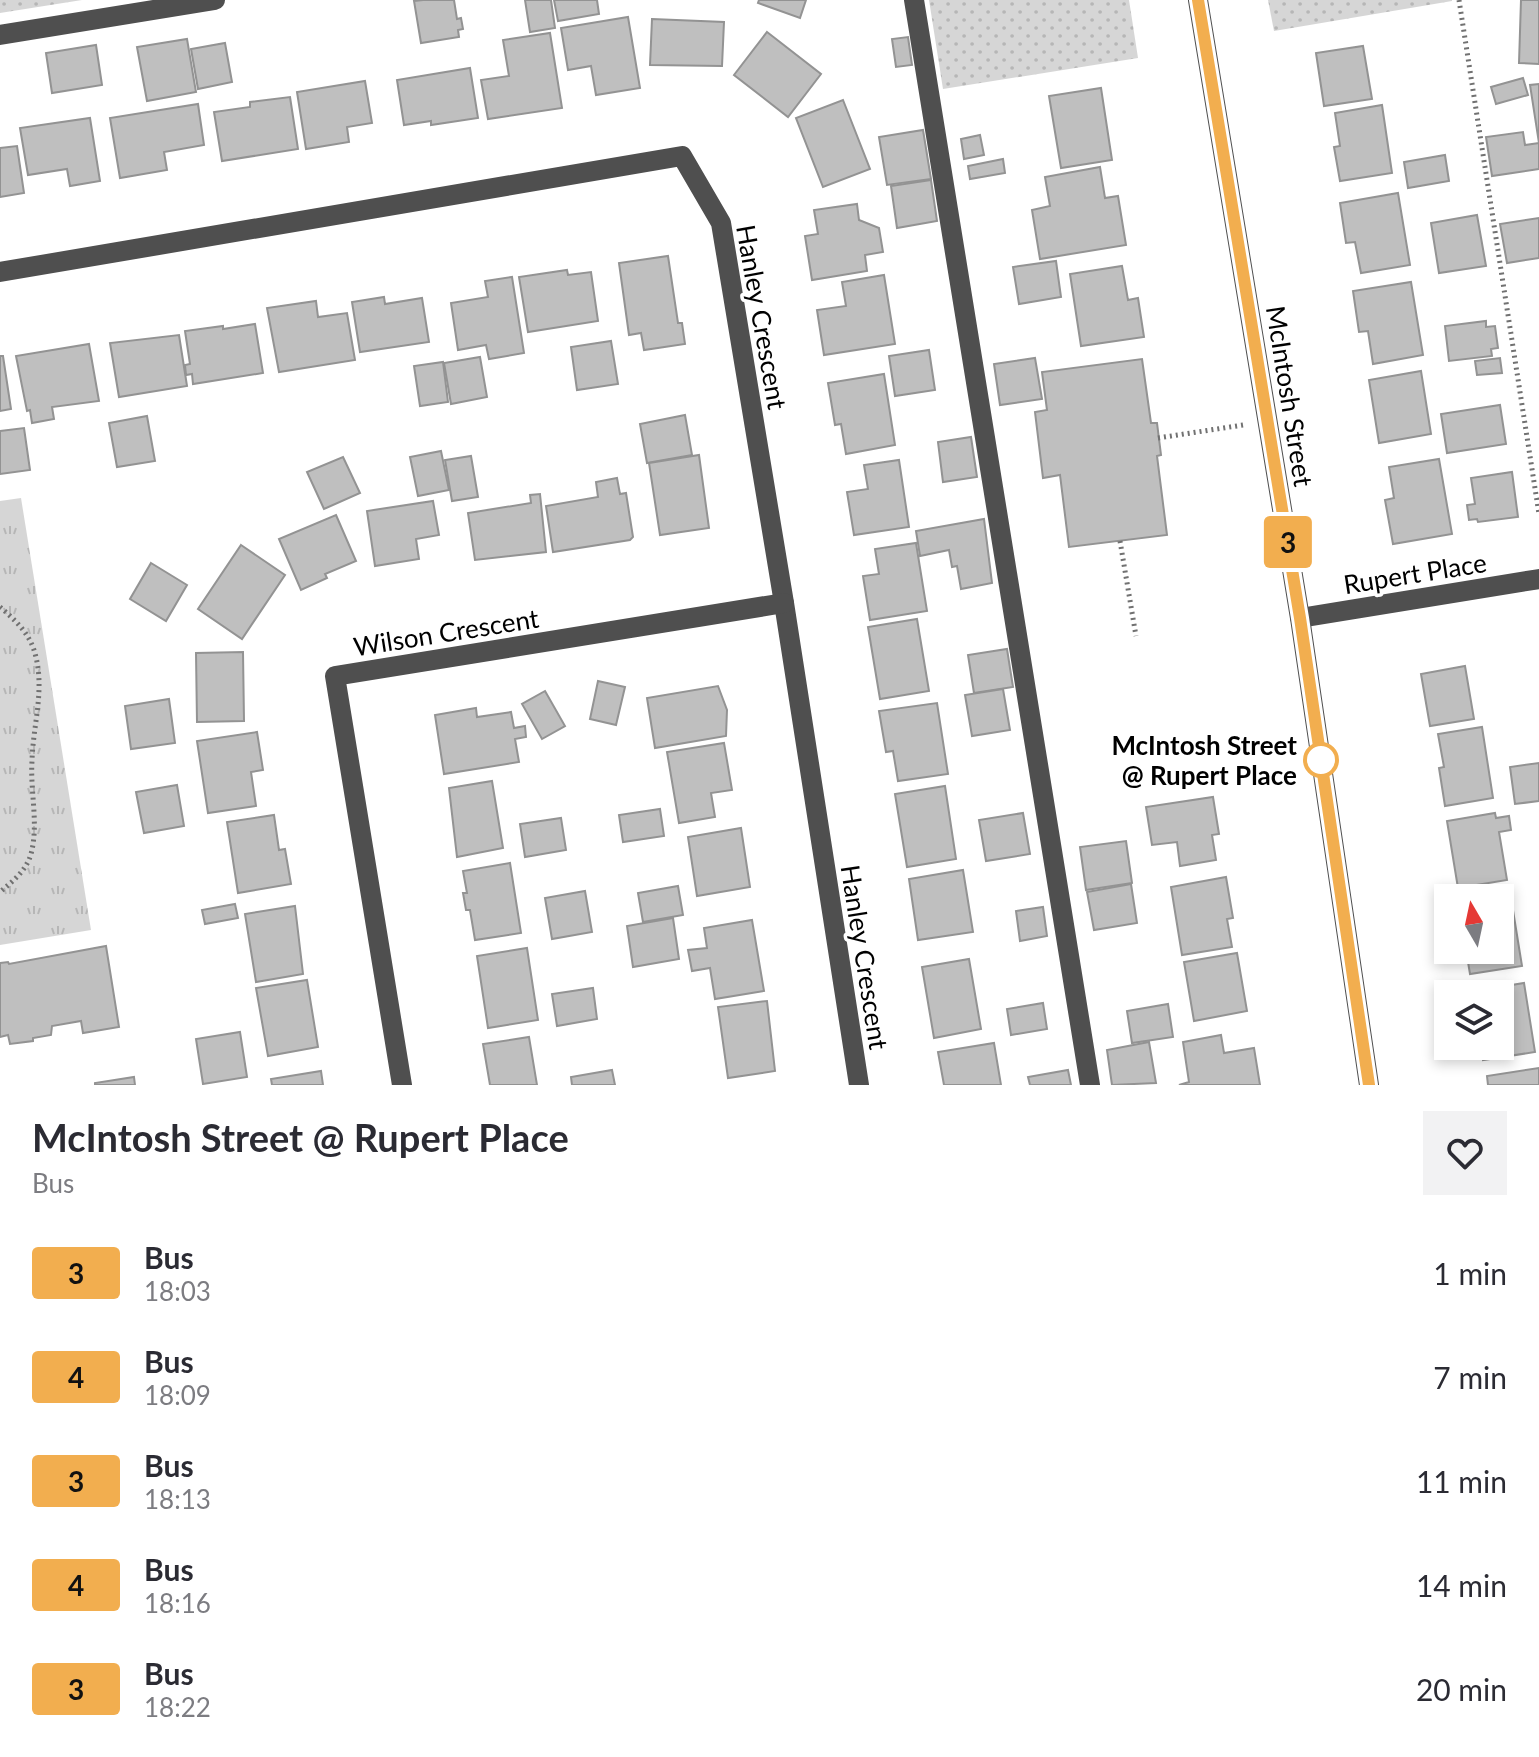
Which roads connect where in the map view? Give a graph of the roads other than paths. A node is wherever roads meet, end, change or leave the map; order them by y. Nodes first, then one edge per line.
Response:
1 (215, 0) edge
2 (914, 0) edge
3 (1198, 0) edge
4 (0, 35) edge
5 (0, 272) edge
6 (1539, 579) edge
7 (784, 603) junction
8 (1300, 618) junction
9 (402, 1085) edge
10 (859, 1085) edge
11 (1090, 1085) edge
12 (1369, 1085) edge

1 - 4 street
2 - 11 street
3 - 8 street, McIntosh Street
5 - 7 street, Hanley Crescent
6 - 8 street, Rupert Place
7 - 9 street, Wilson Crescent
7 - 10 street, Hanley Crescent
8 - 12 street, McIntosh Street

